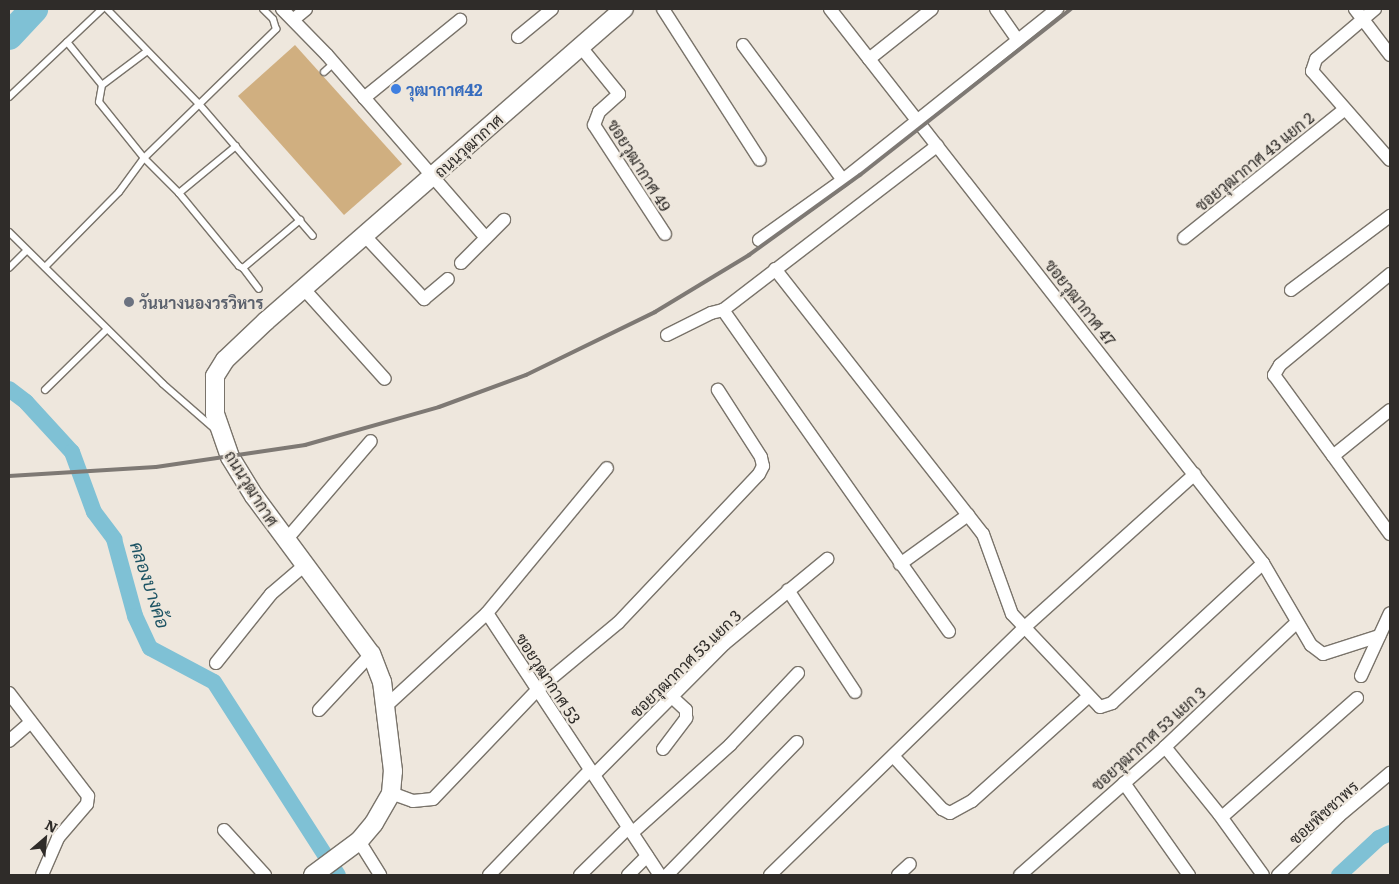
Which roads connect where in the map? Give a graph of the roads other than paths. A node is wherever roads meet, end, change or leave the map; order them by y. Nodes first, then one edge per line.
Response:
1 (102, 9) edge
2 (107, 9) edge
3 (263, 9) edge
4 (282, 9) edge
5 (306, 9) edge
6 (552, 9) edge
7 (663, 9) edge
8 (830, 9) edge
9 (932, 9) edge
10 (996, 9) edge
11 (1056, 9) edge
12 (1355, 9) edge
13 (1375, 9) edge
14 (621, 10) edge
15 (293, 20) junction
16 (460, 20) dead end
17 (1363, 20) junction
18 (518, 37) dead end
19 (1018, 40) junction
20 (67, 42) junction
21 (743, 45) dead end
22 (580, 46) junction
23 (146, 52) junction
24 (1390, 55) edge
25 (869, 59) junction
26 (334, 63) junction
27 (324, 72) dead end
28 (102, 85) junction
29 (9, 97) edge
30 (364, 98) junction
31 (199, 104) junction
32 (1345, 109) junction
33 (918, 121) junction
34 (236, 146) junction
35 (937, 146) junction
36 (144, 158) junction
37 (760, 160) dead end
38 (1390, 160) edge
39 (432, 178) junction
40 (843, 180) junction
41 (179, 193) junction
42 (1390, 216) edge
43 (300, 220) junction
44 (504, 220) dead end
45 (9, 232) edge
46 (665, 234) dead end
47 (364, 235) junction
48 (314, 236) dead end
49 (486, 238) junction
50 (1184, 238) dead end
51 (759, 240) dead end
52 (26, 251) junction
53 (461, 263) dead end
54 (45, 267) junction
55 (9, 268) edge
56 (243, 268) junction
57 (775, 269) junction
58 (1390, 274) edge
59 (448, 279) dead end
60 (303, 288) junction
61 (259, 289) dead end
62 (1291, 290) dead end
63 (723, 310) junction
64 (107, 329) junction
65 (667, 335) dead end
66 (386, 379) dead end
67 (44, 390) dead end
68 (718, 390) dead end
69 (1390, 410) edge
70 (222, 434) junction
71 (371, 441) dead end
72 (1333, 456) junction
73 (607, 468) dead end
74 (1195, 474) junction
75 (968, 515) junction
76 (1390, 534) edge
77 (286, 540) junction
78 (827, 559) dead end
79 (1263, 563) junction
80 (900, 564) junction
81 (305, 565) junction
82 (788, 590) junction
83 (487, 613) junction
84 (1390, 613) edge
85 (1296, 623) junction
86 (1026, 626) junction
87 (949, 632) dead end
88 (1380, 636) junction
89 (371, 654) junction
90 (216, 663) dead end
91 (798, 673) dead end
92 (1361, 676) dead end
93 (537, 690) junction
94 (855, 692) dead end
95 (9, 693) edge
96 (1088, 696) junction
97 (672, 697) junction
98 (1357, 698) dead end
99 (386, 706) junction
100 (319, 710) dead end
101 (31, 722) junction
102 (9, 741) edge
103 (797, 742) dead end
104 (1165, 747) junction
105 (663, 749) dead end
106 (894, 757) junction
107 (592, 773) junction
108 (1390, 773) edge
109 (1124, 783) junction
110 (392, 793) junction
111 (1222, 817) junction
112 (224, 830) dead end
113 (630, 830) junction
114 (359, 841) junction
115 (647, 856) junction
116 (910, 864) dead end
117 (318, 872) edge
118 (42, 875) edge
119 (265, 875) edge
120 (380, 875) edge
121 (489, 875) edge
122 (580, 875) edge
123 (628, 875) edge
124 (660, 875) edge
125 (667, 875) edge
126 (770, 875) edge
127 (898, 875) edge
128 (1020, 875) edge
129 (1189, 875) edge
130 (1263, 875) edge
131 (1278, 875) edge

1 - 20 lane
2 - 23 lane
3 - 31 lane
4 - 15 street
5 - 15 street
6 - 18 street
7 - 37 street
8 - 25 street, ซอยวุฒากาศ 47
9 - 25 street
10 - 19 street
11 - 19 street
12 - 17 street
13 - 17 street
14 - 22 main road, ถนนวุฒากาศ
15 - 26 street
16 - 30 street
17 - 24 street
17 - 32 street
19 - 33 street
20 - 28 lane
20 - 29 lane
21 - 40 street
22 - 39 main road, ถนนวุฒากาศ
22 - 46 street, ซอยวุฒากาศ 49
23 - 28 lane
23 - 31 lane
25 - 33 street, ซอยวุฒากาศ 47
26 - 27 lane
26 - 30 street
28 - 36 lane
30 - 39 street
31 - 34 lane
31 - 36 lane
32 - 38 street
32 - 50 street, ซอยวุฒากาศ 43 แยก 2
33 - 35 street, ซอยวุฒากาศ 47
33 - 40 street
34 - 41 lane
34 - 43 lane
35 - 57 street
35 - 74 street, ซอยวุฒากาศ 47
36 - 41 lane
36 - 54 lane
39 - 47 main road, ถนนวุฒากาศ
39 - 49 street
40 - 51 street
41 - 56 lane
42 - 62 street
43 - 48 lane
43 - 56 lane
44 - 49 street
45 - 52 lane
47 - 59 street
47 - 60 main road, ถนนวุฒากาศ
49 - 53 street
52 - 54 lane
52 - 55 lane
54 - 64 lane
56 - 61 lane
57 - 63 street
57 - 75 street
58 - 72 street
60 - 66 street
60 - 70 main road, ถนนวุฒากาศ
63 - 65 street
63 - 80 street
64 - 67 lane
64 - 70 lane
68 - 93 street
69 - 72 street
70 - 77 main road, ถนนวุฒากาศ
71 - 77 street
72 - 76 street
73 - 83 street
74 - 79 street, ซอยวุฒากาศ 47
74 - 86 street
75 - 80 street
75 - 86 street
77 - 81 main road, ถนนวุฒากาศ
78 - 82 street, ซอยวุฒากาศ 53 แยก 3
79 - 85 street, ซอยวุฒากาศ 47
79 - 96 street
80 - 87 street
81 - 89 main road, ถนนวุฒากาศ
81 - 90 street
82 - 94 street
82 - 97 street, ซอยวุฒากาศ 53 แยก 3
83 - 93 street, ซอยวุฒากาศ 53
83 - 99 street
84 - 88 street
85 - 88 street, ซอยวุฒากาศ 47
85 - 104 street, ซอยวุฒากาศ 53 แยก 3
86 - 96 street
86 - 106 street
88 - 92 street
89 - 99 main road, ถนนวุฒากาศ
89 - 100 street
91 - 113 street
93 - 107 street, ซอยวุฒากาศ 53
93 - 110 street
95 - 101 street
96 - 106 street
97 - 105 street
97 - 107 street, ซอยวุฒากาศ 53 แยก 3
98 - 111 street
99 - 110 main road, ถนนวุฒากาศ
101 - 102 street
101 - 118 street
103 - 125 street
104 - 109 street, ซอยวุฒากาศ 53 แยก 3
104 - 111 street
106 - 126 street
107 - 113 street, ซอยวุฒากาศ 53
107 - 121 street, ซอยวุฒากาศ 53 แยก 3
108 - 131 street, ซอยพิชชาพร
109 - 128 street, ซอยวุฒากาศ 53 แยก 3
109 - 129 street
110 - 114 main road, ถนนวุฒากาศ
111 - 130 street
112 - 119 street
113 - 115 street, ซอยวุฒากาศ 53
113 - 122 street
114 - 117 main road, ถนนวุฒากาศ
114 - 120 street
115 - 123 street
115 - 124 street, ซอยวุฒากาศ 53
116 - 127 street

